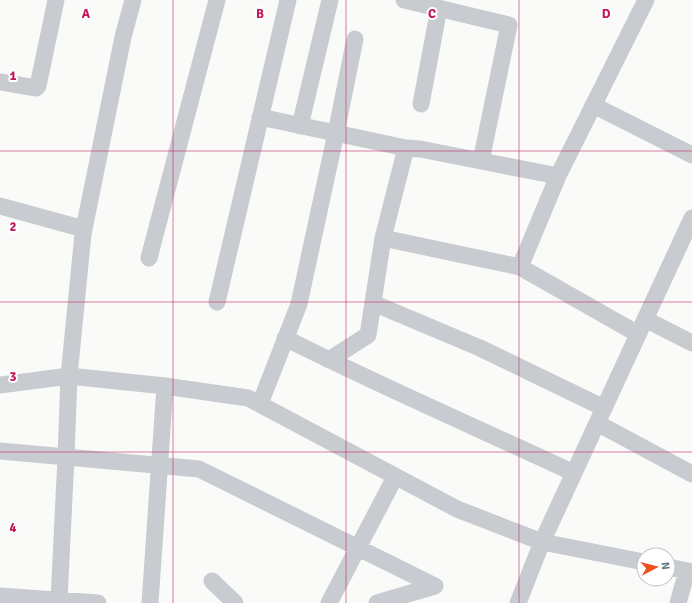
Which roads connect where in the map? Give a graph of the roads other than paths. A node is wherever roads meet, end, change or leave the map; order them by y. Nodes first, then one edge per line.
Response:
1 (56, 0) edge
2 (133, 0) edge
3 (217, 0) edge
4 (288, 0) edge
5 (330, 0) edge
6 (404, 0) edge
7 (646, 0) edge
8 (439, 8) junction
9 (355, 39) dead end
10 (0, 82) edge
11 (421, 104) dead end
12 (593, 105) junction
13 (260, 117) junction
14 (300, 126) junction
15 (336, 133) junction
16 (406, 148) junction
17 (692, 155) edge
18 (481, 161) junction
19 (558, 176) junction
20 (0, 206) edge
21 (691, 225) edge
22 (84, 229) junction
23 (383, 238) junction
24 (149, 258) dead end
25 (520, 267) junction
26 (217, 302) dead end
27 (373, 303) junction
28 (642, 326) junction
29 (285, 338) junction
30 (692, 343) edge
31 (328, 360) junction
32 (69, 376) junction
33 (0, 385) edge
34 (165, 386) junction
35 (260, 404) junction
36 (604, 408) junction
37 (597, 423) junction
38 (0, 451) edge
39 (66, 457) junction
40 (158, 465) junction
41 (574, 473) junction
42 (692, 473) edge
43 (395, 477) junction
44 (692, 486) edge
45 (542, 542) junction
46 (359, 548) junction
47 (636, 560) edge
48 (676, 569) edge
49 (689, 571) edge
50 (212, 581) dead end
51 (0, 596) edge
52 (59, 600) junction
53 (98, 603) edge
54 (150, 603) edge
55 (235, 603) edge
56 (329, 603) edge
57 (377, 603) edge
58 (518, 603) edge
59 (678, 603) edge

1 - 10 street
2 - 22 street
3 - 24 street
4 - 13 street
5 - 14 street
6 - 8 street
7 - 12 street
8 - 11 street
8 - 18 street
9 - 15 street
12 - 17 street
12 - 19 street
13 - 14 street
13 - 26 street
14 - 15 street
15 - 16 street
15 - 29 street
16 - 18 street
16 - 23 street
18 - 19 street
19 - 25 street
20 - 22 street
21 - 28 street
22 - 32 street
23 - 25 street
23 - 27 street
25 - 28 street
27 - 31 street
27 - 36 street
28 - 30 street
28 - 36 street
29 - 31 street
29 - 35 street
31 - 41 street
32 - 33 street
32 - 34 street
32 - 39 street
34 - 35 street
34 - 40 street
35 - 43 street
36 - 37 street
37 - 41 street
37 - 42 street
38 - 39 street
39 - 40 street
39 - 52 street
40 - 46 street
40 - 54 street
41 - 45 street
42 - 44 street
43 - 45 street
43 - 46 street
45 - 47 street
45 - 58 street
46 - 56 street
46 - 57 street
48 - 49 street
49 - 59 street
50 - 55 street
51 - 52 street
52 - 53 street

